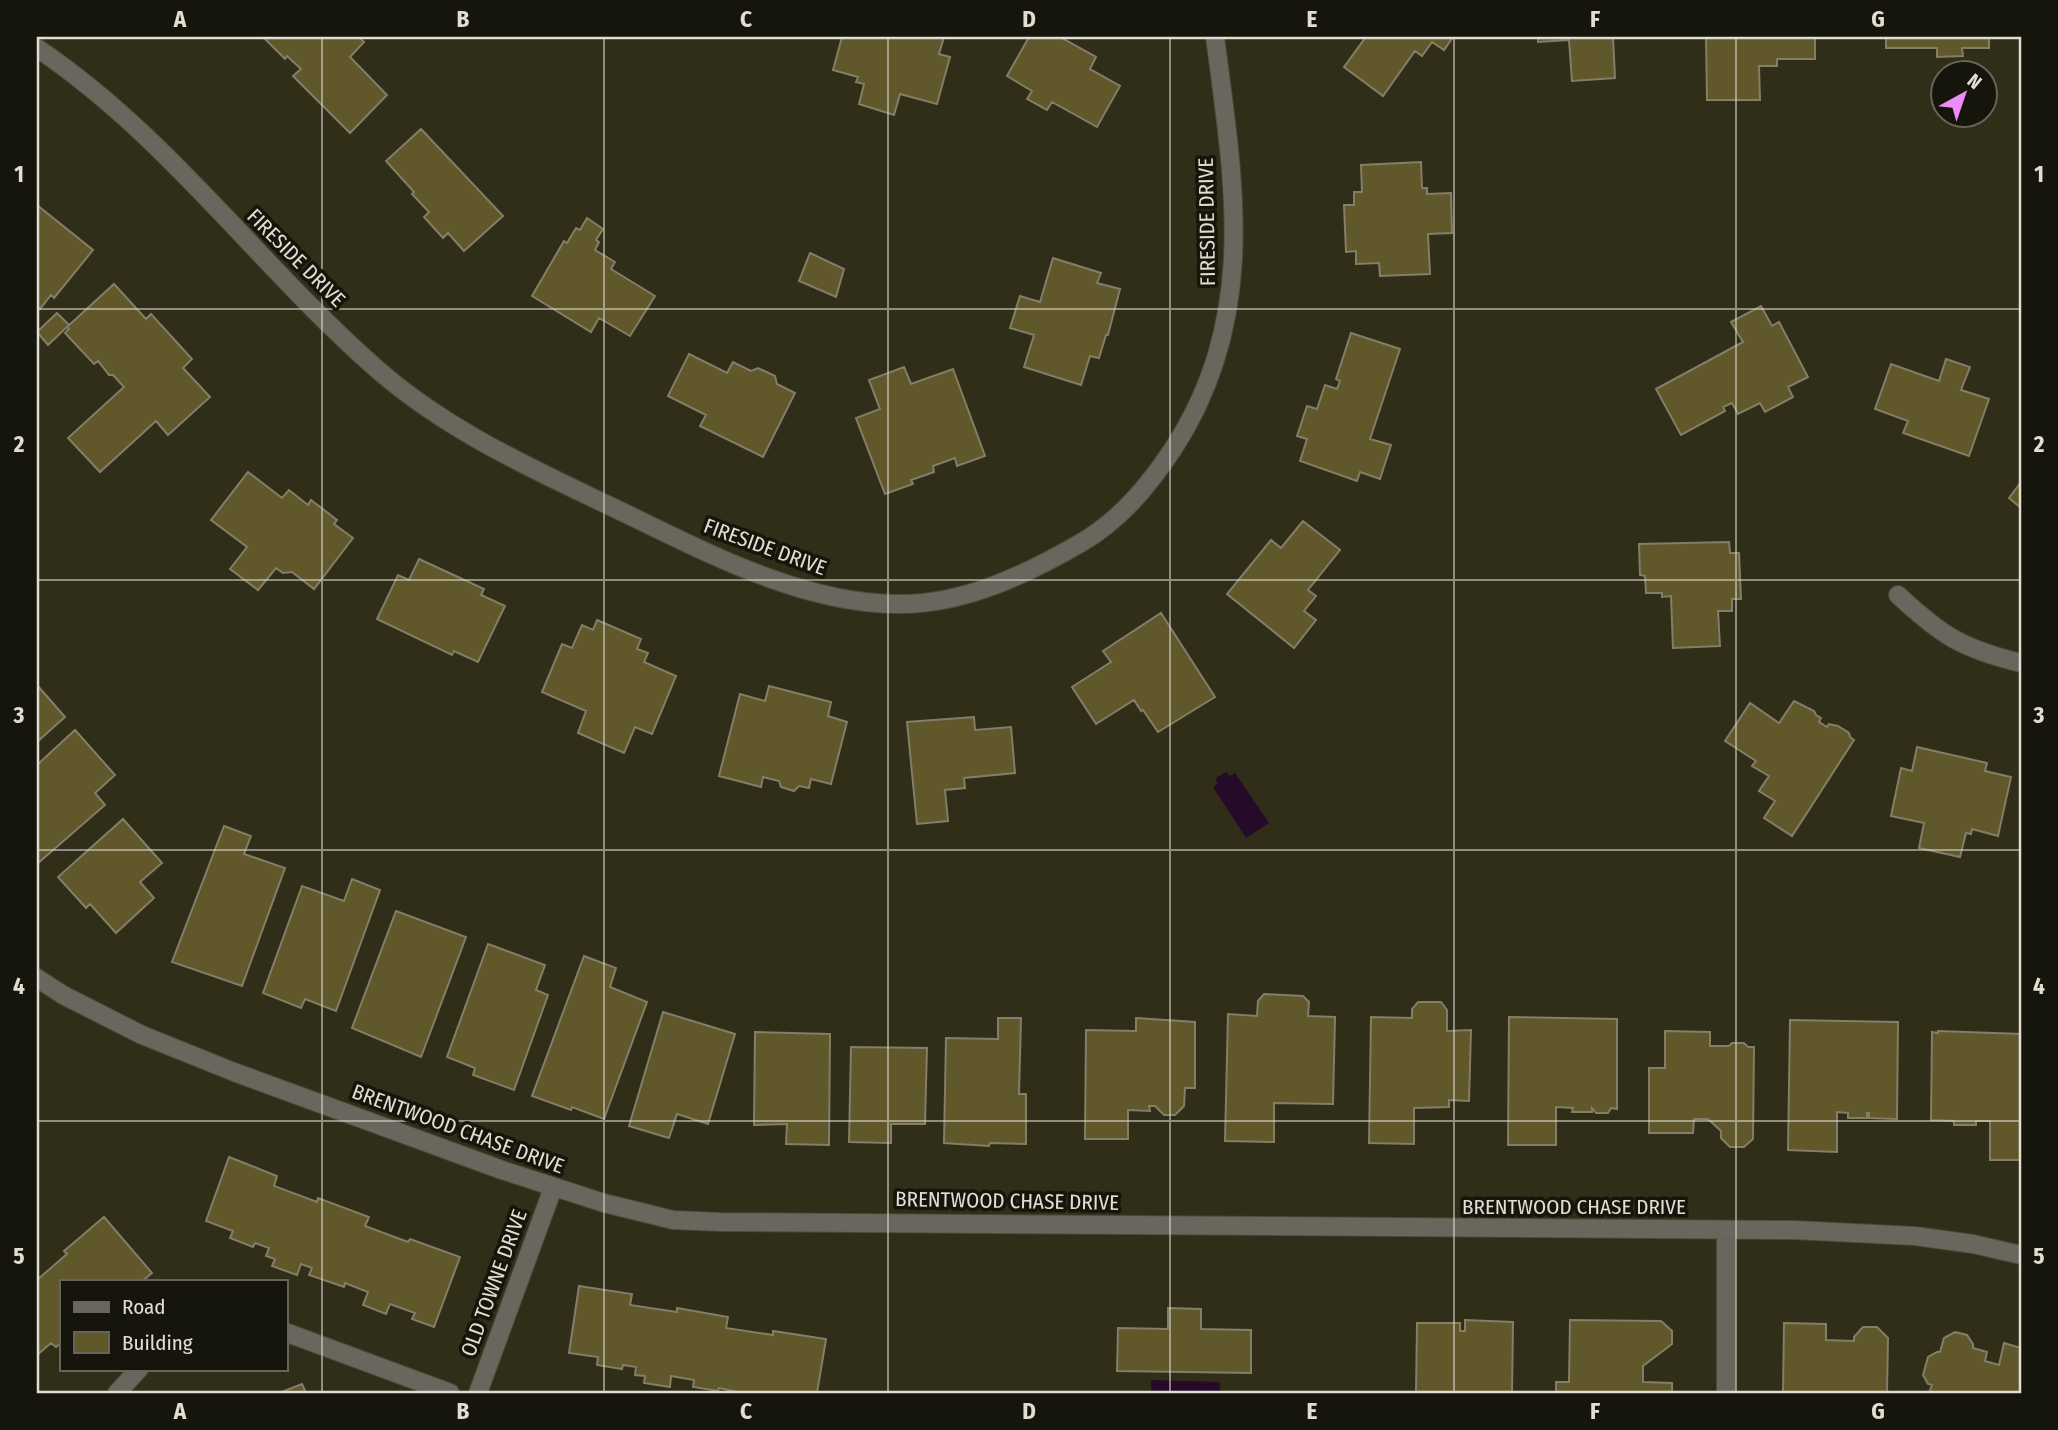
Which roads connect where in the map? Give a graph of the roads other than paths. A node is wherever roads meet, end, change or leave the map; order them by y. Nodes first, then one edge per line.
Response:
1 (1215, 37) edge
2 (37, 48) edge
3 (1898, 595) dead end
4 (2021, 663) edge
5 (37, 978) edge
6 (552, 1188) junction
7 (1726, 1230) junction
8 (2021, 1255) edge
9 (287, 1333) edge
10 (138, 1370) edge
11 (117, 1393) edge
12 (450, 1393) edge
13 (478, 1393) edge
14 (1726, 1393) edge

1 - 2 street, FIRESIDE DRIVE
3 - 4 street
5 - 6 street, BRENTWOOD CHASE DRIVE
6 - 7 street, BRENTWOOD CHASE DRIVE
6 - 13 street, OLD TOWNE DRIVE
7 - 8 street, BRENTWOOD CHASE DRIVE
7 - 14 street
9 - 12 street
10 - 11 street

